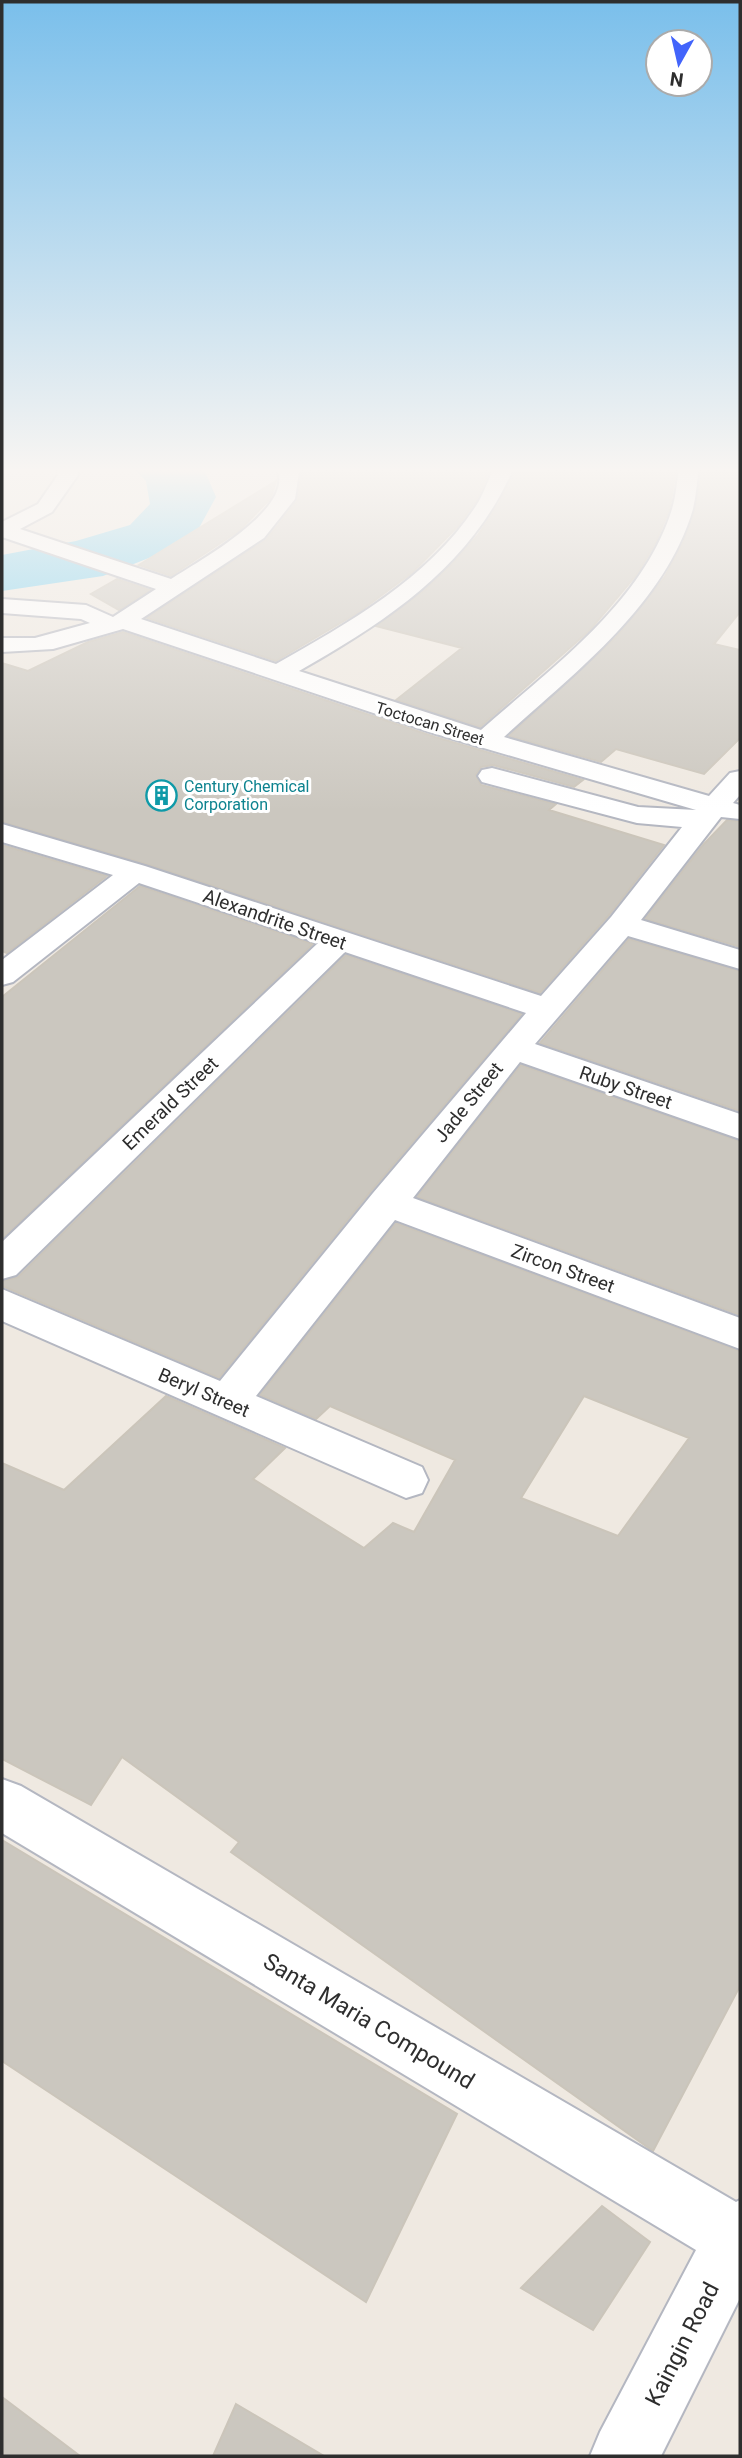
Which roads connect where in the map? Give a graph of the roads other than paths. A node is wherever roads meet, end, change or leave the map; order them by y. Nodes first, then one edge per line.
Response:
1 (157, 582) edge
2 (181, 582) edge
3 (416, 582) edge
4 (645, 582) edge
5 (173, 587) junction
6 (2, 606) edge
7 (117, 623) junction
8 (2, 645) edge
9 (276, 674) junction
10 (485, 740) junction
11 (492, 776) dead end
12 (740, 779) edge
13 (719, 814) edge
14 (2, 833) edge
15 (135, 872) junction
16 (622, 924) junction
17 (338, 940) junction
18 (740, 960) edge
19 (2, 975) edge
20 (548, 1009) junction
21 (513, 1048) junction
22 (740, 1127) edge
23 (386, 1202) junction
24 (2, 1265) edge
25 (2, 1304) edge
26 (740, 1334) edge
27 (227, 1402) junction
28 (406, 1480) dead end
29 (2, 1804) edge
30 (739, 2235) edge
31 (624, 2456) edge

1 - 5 street
2 - 5 street
3 - 9 street
4 - 10 street
5 - 7 street
6 - 7 street, Toctocan Street
7 - 8 street
7 - 9 street, Toctocan Street
9 - 10 street, Toctocan Street
10 - 13 street, Toctocan Street
11 - 13 street
12 - 13 street, Jade Street
13 - 16 street, Jade Street
14 - 15 street, Alexandrite Street
15 - 17 street, Alexandrite Street
15 - 19 street
16 - 18 street
16 - 20 street, Jade Street
17 - 20 street, Alexandrite Street
17 - 24 street, Emerald Street
20 - 21 street, Jade Street
21 - 22 street, Ruby Street
21 - 23 street, Jade Street
23 - 26 street, Zircon Street
23 - 27 street, Jade Street
25 - 27 street, Beryl Street
27 - 28 street, Beryl Street
29 - 30 street, Santa Maria Compound
30 - 31 street, Kaingin Road

